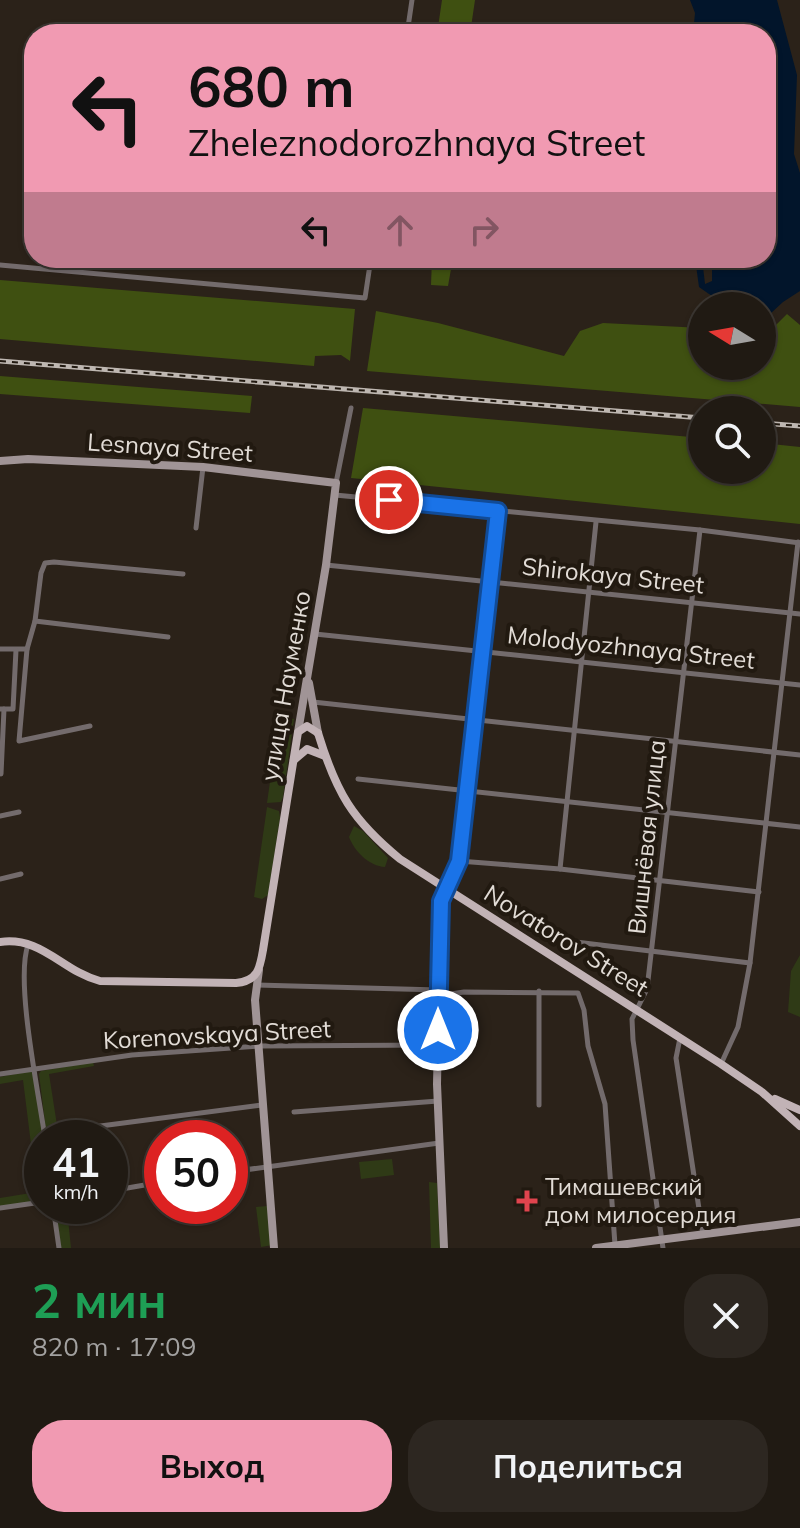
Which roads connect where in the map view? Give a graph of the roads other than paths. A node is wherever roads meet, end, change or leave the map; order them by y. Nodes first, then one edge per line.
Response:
1 (412, 0) edge
2 (408, 24) edge
3 (0, 265) edge
4 (24, 267) edge
5 (33, 268) edge
6 (370, 268) edge
7 (351, 408) dead end
8 (0, 461) edge
9 (203, 467) junction
10 (336, 483) junction
11 (335, 495) junction
12 (498, 511) junction
13 (596, 522) junction
14 (196, 528) dead end
15 (700, 530) junction
16 (799, 542) edge
17 (326, 565) junction
18 (183, 574) dead end
19 (490, 581) junction
20 (589, 592) junction
21 (692, 602) junction
22 (789, 613) junction
23 (800, 614) edge
24 (35, 621) junction
25 (315, 634) junction
26 (168, 637) dead end
27 (0, 649) edge
28 (27, 649) junction
29 (16, 650) junction
30 (481, 650) junction
31 (582, 661) junction
32 (683, 672) junction
33 (308, 676) junction
34 (782, 683) junction
35 (800, 685) edge
36 (313, 702) junction
37 (2, 709) edge
38 (474, 720) junction
39 (90, 726) dead end
40 (576, 731) junction
41 (298, 732) junction
42 (318, 733) junction
43 (676, 741) junction
44 (302, 748) junction
45 (774, 752) junction
46 (800, 755) edge
47 (325, 756) junction
48 (1, 774) edge
49 (358, 779) dead end
50 (467, 790) junction
51 (568, 800) junction
52 (667, 811) junction
53 (19, 812) dead end
54 (0, 816) edge
55 (767, 822) junction
56 (800, 827) edge
57 (459, 861) junction
58 (560, 869) junction
59 (21, 874) dead end
60 (0, 879) edge
61 (660, 881) junction
62 (446, 889) junction
63 (759, 892) junction
64 (559, 940) dead end
65 (0, 942) edge
66 (29, 942) junction
67 (652, 951) junction
68 (750, 963) junction
69 (259, 970) junction
70 (257, 985) junction
71 (539, 991) junction
72 (438, 993) junction
73 (636, 1009) junction
74 (680, 1037) junction
75 (438, 1045) junction
76 (259, 1046) junction
77 (721, 1064) junction
78 (35, 1069) junction
79 (0, 1074) edge
80 (766, 1096) junction
81 (438, 1101) junction
82 (262, 1105) junction
83 (539, 1105) dead end
84 (800, 1110) edge
85 (294, 1112) dead end
86 (42, 1120) edge
87 (128, 1122) edge
88 (800, 1126) edge
89 (439, 1143) junction
90 (267, 1167) junction
91 (248, 1170) edge
92 (24, 1205) edge
93 (0, 1208) edge
94 (800, 1222) edge
95 (56, 1224) edge
96 (703, 1235) junction
97 (662, 1244) edge
98 (615, 1245) junction
99 (59, 1248) edge
100 (274, 1248) edge
101 (444, 1248) edge
102 (596, 1248) edge

1 - 2 street
3 - 4 street
5 - 6 street
7 - 10 street, улица Науменко
8 - 9 main road, Lesnaya Street
9 - 10 main road, Lesnaya Street
9 - 14 street
10 - 11 main road, улица Науменко
11 - 12 street
11 - 17 main road, улица Науменко
12 - 13 street
12 - 19 street
13 - 15 street
13 - 20 street
15 - 16 street
15 - 21 street, Вишнёвая улица
16 - 22 street
17 - 19 street, Shirokaya Street
17 - 25 main road, улица Науменко
18 - 24 street
19 - 20 street, Shirokaya Street
19 - 30 street
20 - 21 street, Shirokaya Street
20 - 31 street
21 - 22 street, Shirokaya Street
21 - 32 street, Вишнёвая улица
22 - 23 street, Shirokaya Street
22 - 34 street
24 - 26 street
24 - 28 street
25 - 30 street, Molodyozhnaya Street
25 - 33 main road, улица Науменко
27 - 29 street
28 - 29 street
28 - 39 street
29 - 37 street
30 - 31 street, Molodyozhnaya Street
30 - 38 street
31 - 32 street, Molodyozhnaya Street
31 - 40 street
32 - 34 street, Molodyozhnaya Street
32 - 43 street, Вишнёвая улица
33 - 36 main road, Novatorov Street
33 - 41 main road, улица Науменко
34 - 35 street, Molodyozhnaya Street
34 - 45 street
36 - 38 street
36 - 42 main road, Novatorov Street
37 - 48 street
38 - 40 street
38 - 50 street
40 - 43 street
40 - 51 street
41 - 42 main road
41 - 44 main road, улица Науменко
42 - 44 main road
42 - 47 main road, Novatorov Street
43 - 45 street
43 - 52 street, Вишнёвая улица
44 - 47 main road
44 - 69 main road, улица Науменко
45 - 46 street
45 - 55 street
47 - 62 main road, Novatorov Street
49 - 50 street
50 - 51 street
50 - 57 street
51 - 52 street
51 - 58 street
52 - 55 street
52 - 61 street, Вишнёвая улица
53 - 54 street
55 - 56 street
55 - 63 street
57 - 58 street
57 - 62 street
58 - 61 street
59 - 60 street
61 - 63 street
61 - 67 street, Вишнёвая улица
62 - 72 main road
62 - 73 main road, Novatorov Street
63 - 68 street
64 - 67 street
65 - 66 main road
66 - 69 main road
66 - 78 street
67 - 68 street
67 - 73 street, Вишнёвая улица
68 - 77 street
69 - 70 main road, улица Науменко
70 - 72 street
70 - 76 main road, улица Науменко
71 - 72 street
71 - 83 street
71 - 98 street
72 - 75 main road
73 - 74 main road, Novatorov Street
73 - 97 street, Вишнёвая улица
74 - 77 main road, Novatorov Street
74 - 96 street
75 - 76 street, Korenovskaya Street
75 - 81 main road
76 - 78 street, Korenovskaya Street
76 - 82 main road, улица Науменко
77 - 80 main road, Novatorov Street
78 - 79 street, Korenovskaya Street
78 - 86 street
80 - 84 main road
80 - 88 main road
81 - 85 street
81 - 89 main road
82 - 87 street
82 - 90 main road, улица Науменко
89 - 90 street
89 - 101 main road
90 - 91 street
90 - 100 main road, улица Науменко
92 - 93 street
94 - 96 main road
95 - 99 street
96 - 97 main road
97 - 98 main road
98 - 102 main road

